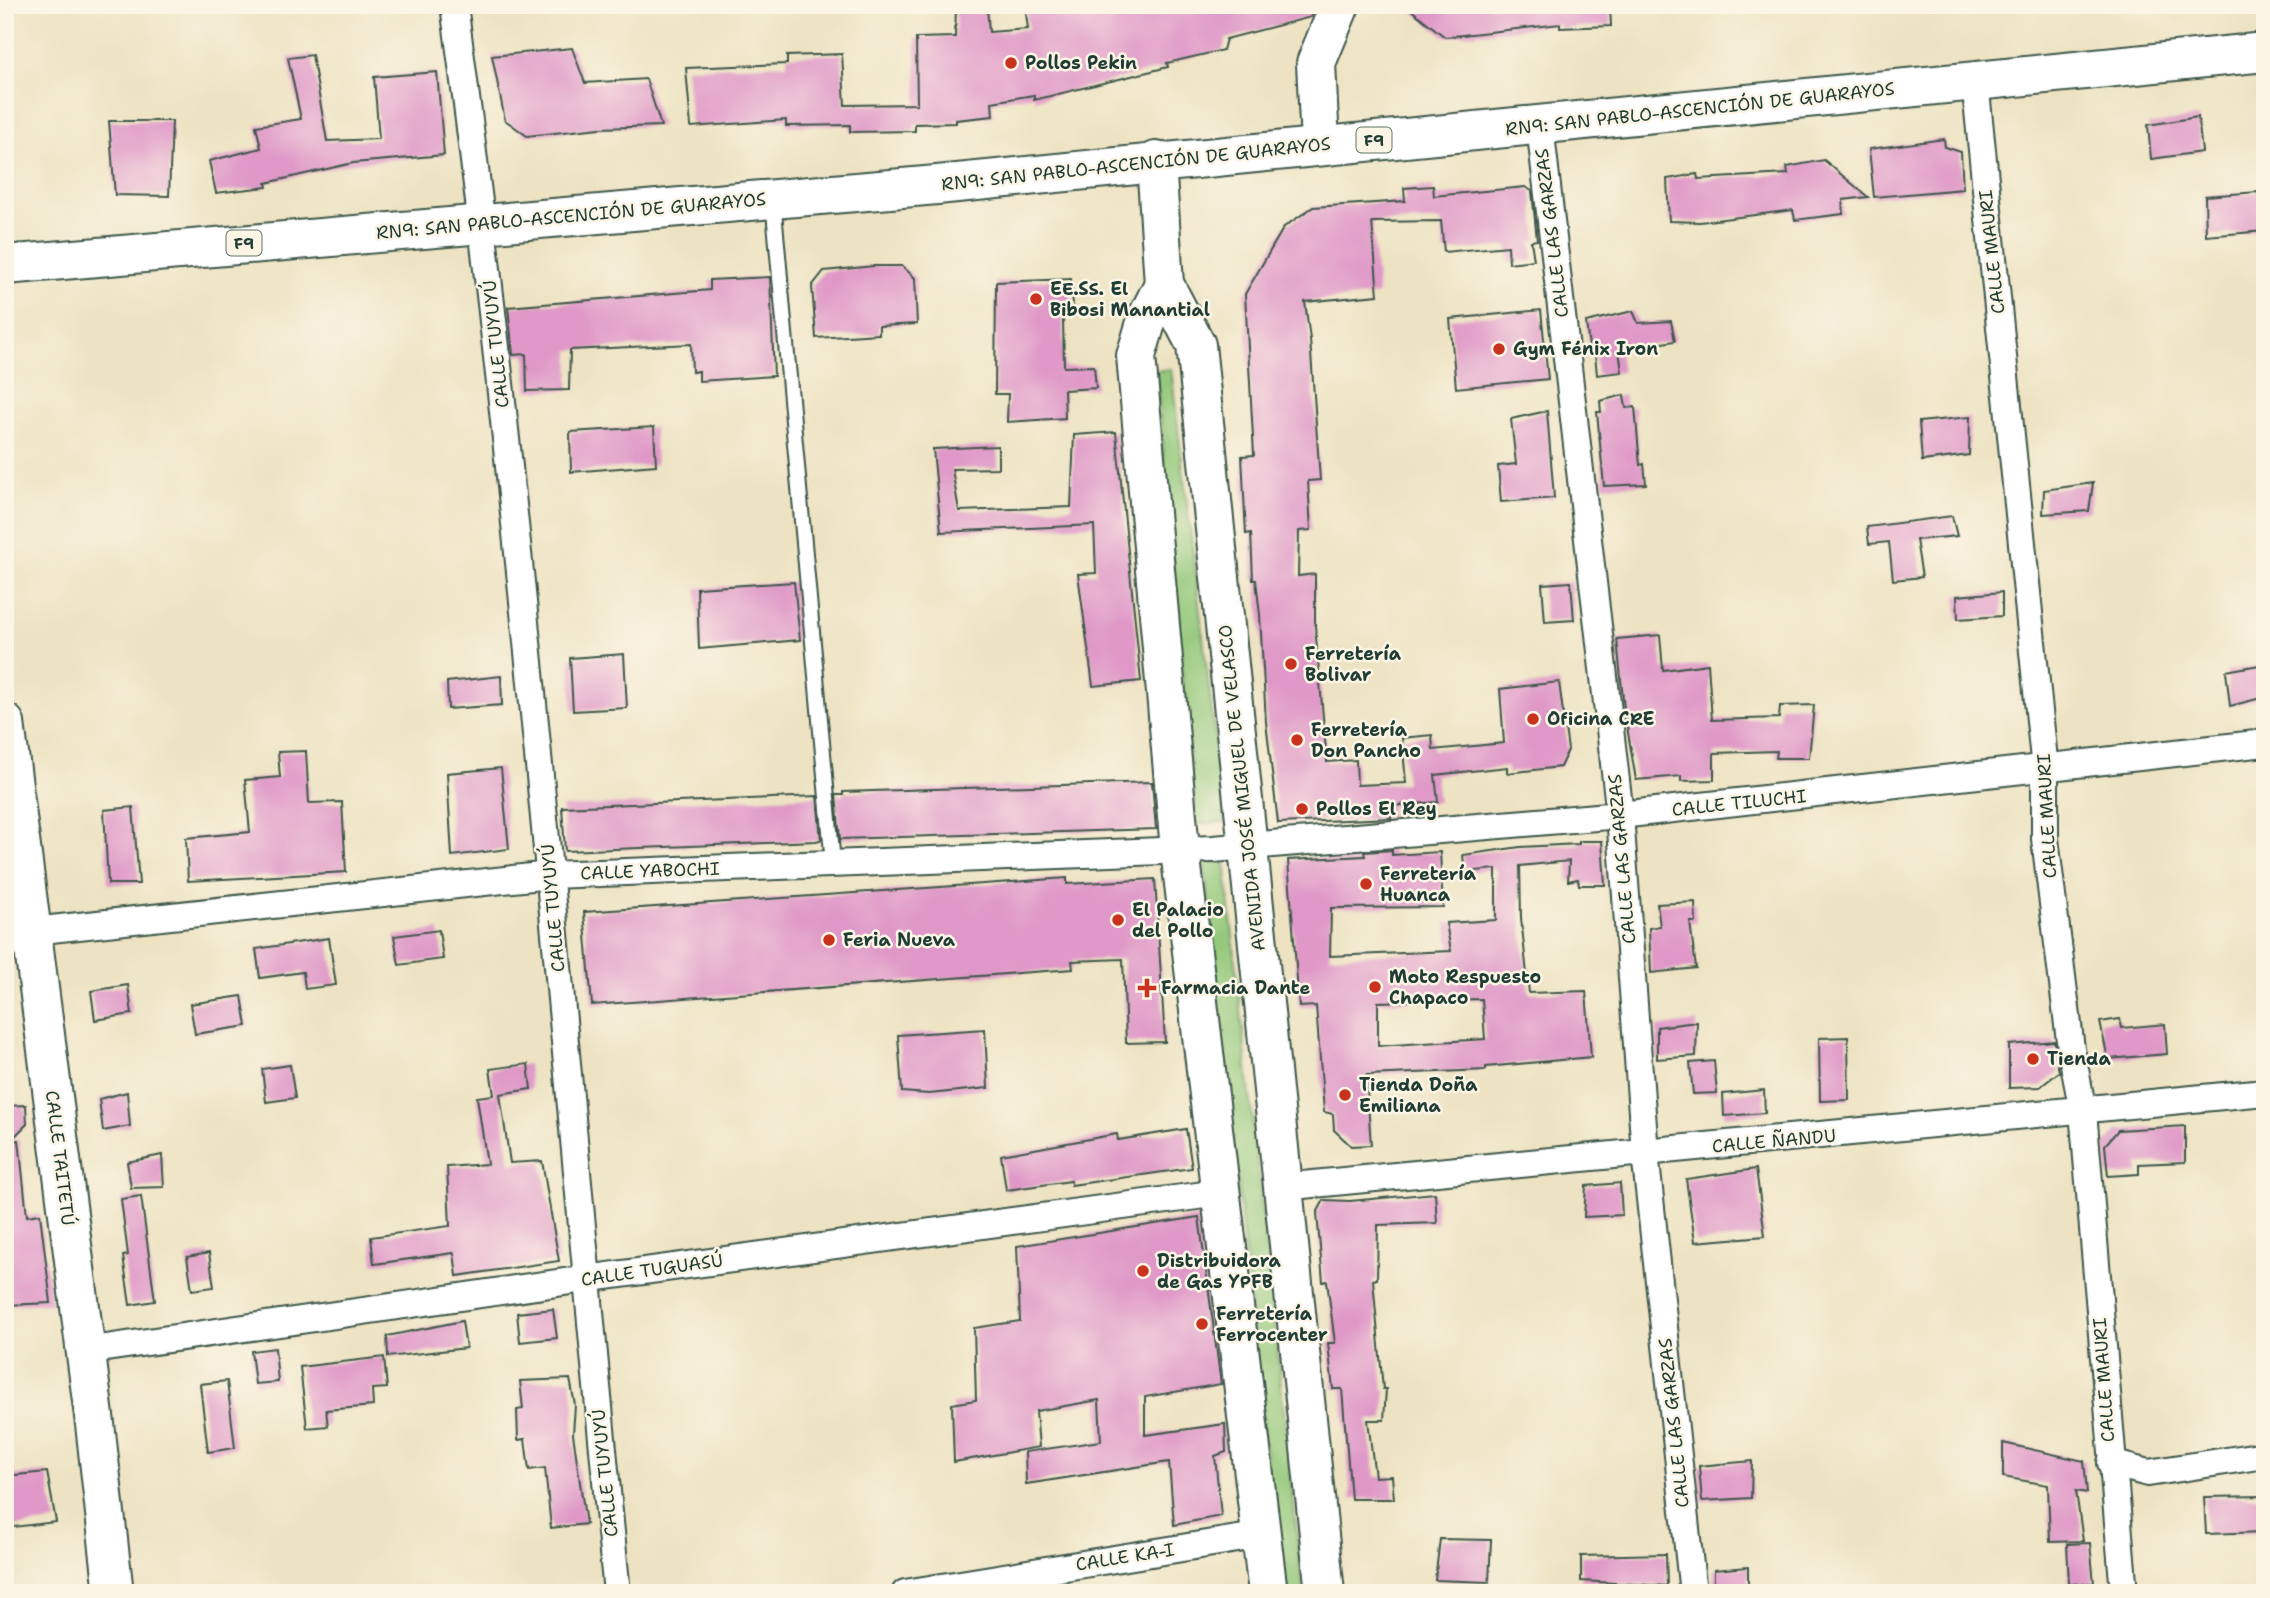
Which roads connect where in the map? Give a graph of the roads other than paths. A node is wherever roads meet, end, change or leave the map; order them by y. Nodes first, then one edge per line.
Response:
1 (454, 5) edge
2 (1340, 5) edge
3 (2265, 52) edge
4 (1975, 81) junction
5 (1540, 126) junction
6 (1320, 144) junction
7 (1156, 161) junction
8 (773, 199) junction
9 (483, 224) junction
10 (5, 265) edge
11 (1164, 284) junction
12 (5, 723) edge
13 (2265, 743) edge
14 (2045, 770) junction
15 (1620, 816) junction
16 (1214, 849) junction
17 (833, 864) junction
18 (550, 875) junction
19 (18, 933) edge
20 (2265, 1092) edge
21 (2083, 1111) junction
22 (1645, 1153) junction
23 (1282, 1187) junction
24 (1219, 1193) junction
25 (586, 1279) junction
26 (85, 1351) junction
27 (2265, 1455) edge
28 (2110, 1463) junction
29 (2148, 1473) junction
30 (2119, 1528) junction
31 (1262, 1535) junction
32 (114, 1593) edge
33 (617, 1593) edge
34 (905, 1593) edge
35 (1268, 1593) edge
36 (1325, 1593) edge
37 (1693, 1593) edge
38 (2124, 1593) edge

1 - 9 street, CALLE TUYUYÚ
2 - 6 main road
3 - 4 main road, RN9: SAN PABLO-ASCENCIÓN DE GUARAYOS / F9
4 - 5 main road, RN9: SAN PABLO-ASCENCIÓN DE GUARAYOS / F9
4 - 14 street, CALLE MAURI
5 - 6 main road, RN9: SAN PABLO-ASCENCIÓN DE GUARAYOS / F9
5 - 15 street, CALLE LAS GARZAS
6 - 7 main road, RN9: SAN PABLO-ASCENCIÓN DE GUARAYOS / F9
7 - 8 main road, RN9: SAN PABLO-ASCENCIÓN DE GUARAYOS / F9
7 - 11 main road, AVENIDA JOSÉ MIGUEL DE VELASCO
8 - 9 main road, RN9: SAN PABLO-ASCENCIÓN DE GUARAYOS / F9
8 - 17 lane
9 - 10 main road, RN9: SAN PABLO-ASCENCIÓN DE GUARAYOS / F9
9 - 18 street, CALLE TUYUYÚ
11 - 16 main road, AVENIDA JOSÉ MIGUEL DE VELASCO
11 - 16 main road, AVENIDA JOSÉ MIGUEL DE VELASCO
12 - 19 main road, CALLE TAITETÚ
13 - 14 street, CALLE TILUCHI
14 - 15 street, CALLE TILUCHI
14 - 21 street, CALLE MAURI
15 - 16 street, CALLE TILUCHI
15 - 22 street, CALLE LAS GARZAS
16 - 17 street, CALLE YABOCHI
16 - 23 main road, AVENIDA JOSÉ MIGUEL DE VELASCO
16 - 24 main road, AVENIDA JOSÉ MIGUEL DE VELASCO
17 - 18 street, CALLE YABOCHI
18 - 19 street, CALLE YABOCHI
18 - 25 street, CALLE TUYUYÚ
19 - 26 main road, CALLE TAITETÚ
20 - 21 street, CALLE ÑANDU
21 - 22 street, CALLE ÑANDU
21 - 28 street, CALLE MAURI
22 - 23 street, CALLE ÑANDU
22 - 37 street, CALLE LAS GARZAS
23 - 36 main road, AVENIDA JOSÉ MIGUEL DE VELASCO
24 - 25 street, CALLE TUGUASÚ
24 - 31 main road, AVENIDA JOSÉ MIGUEL DE VELASCO
25 - 26 street, CALLE TUGUASÚ
25 - 33 street, CALLE TUYUYÚ
26 - 32 main road, CALLE TAITETÚ
27 - 29 street
28 - 29 street
28 - 30 street, CALLE MAURI
29 - 30 street
30 - 38 street, CALLE MAURI
31 - 34 street, CALLE KA-I
31 - 35 main road, AVENIDA JOSÉ MIGUEL DE VELASCO

